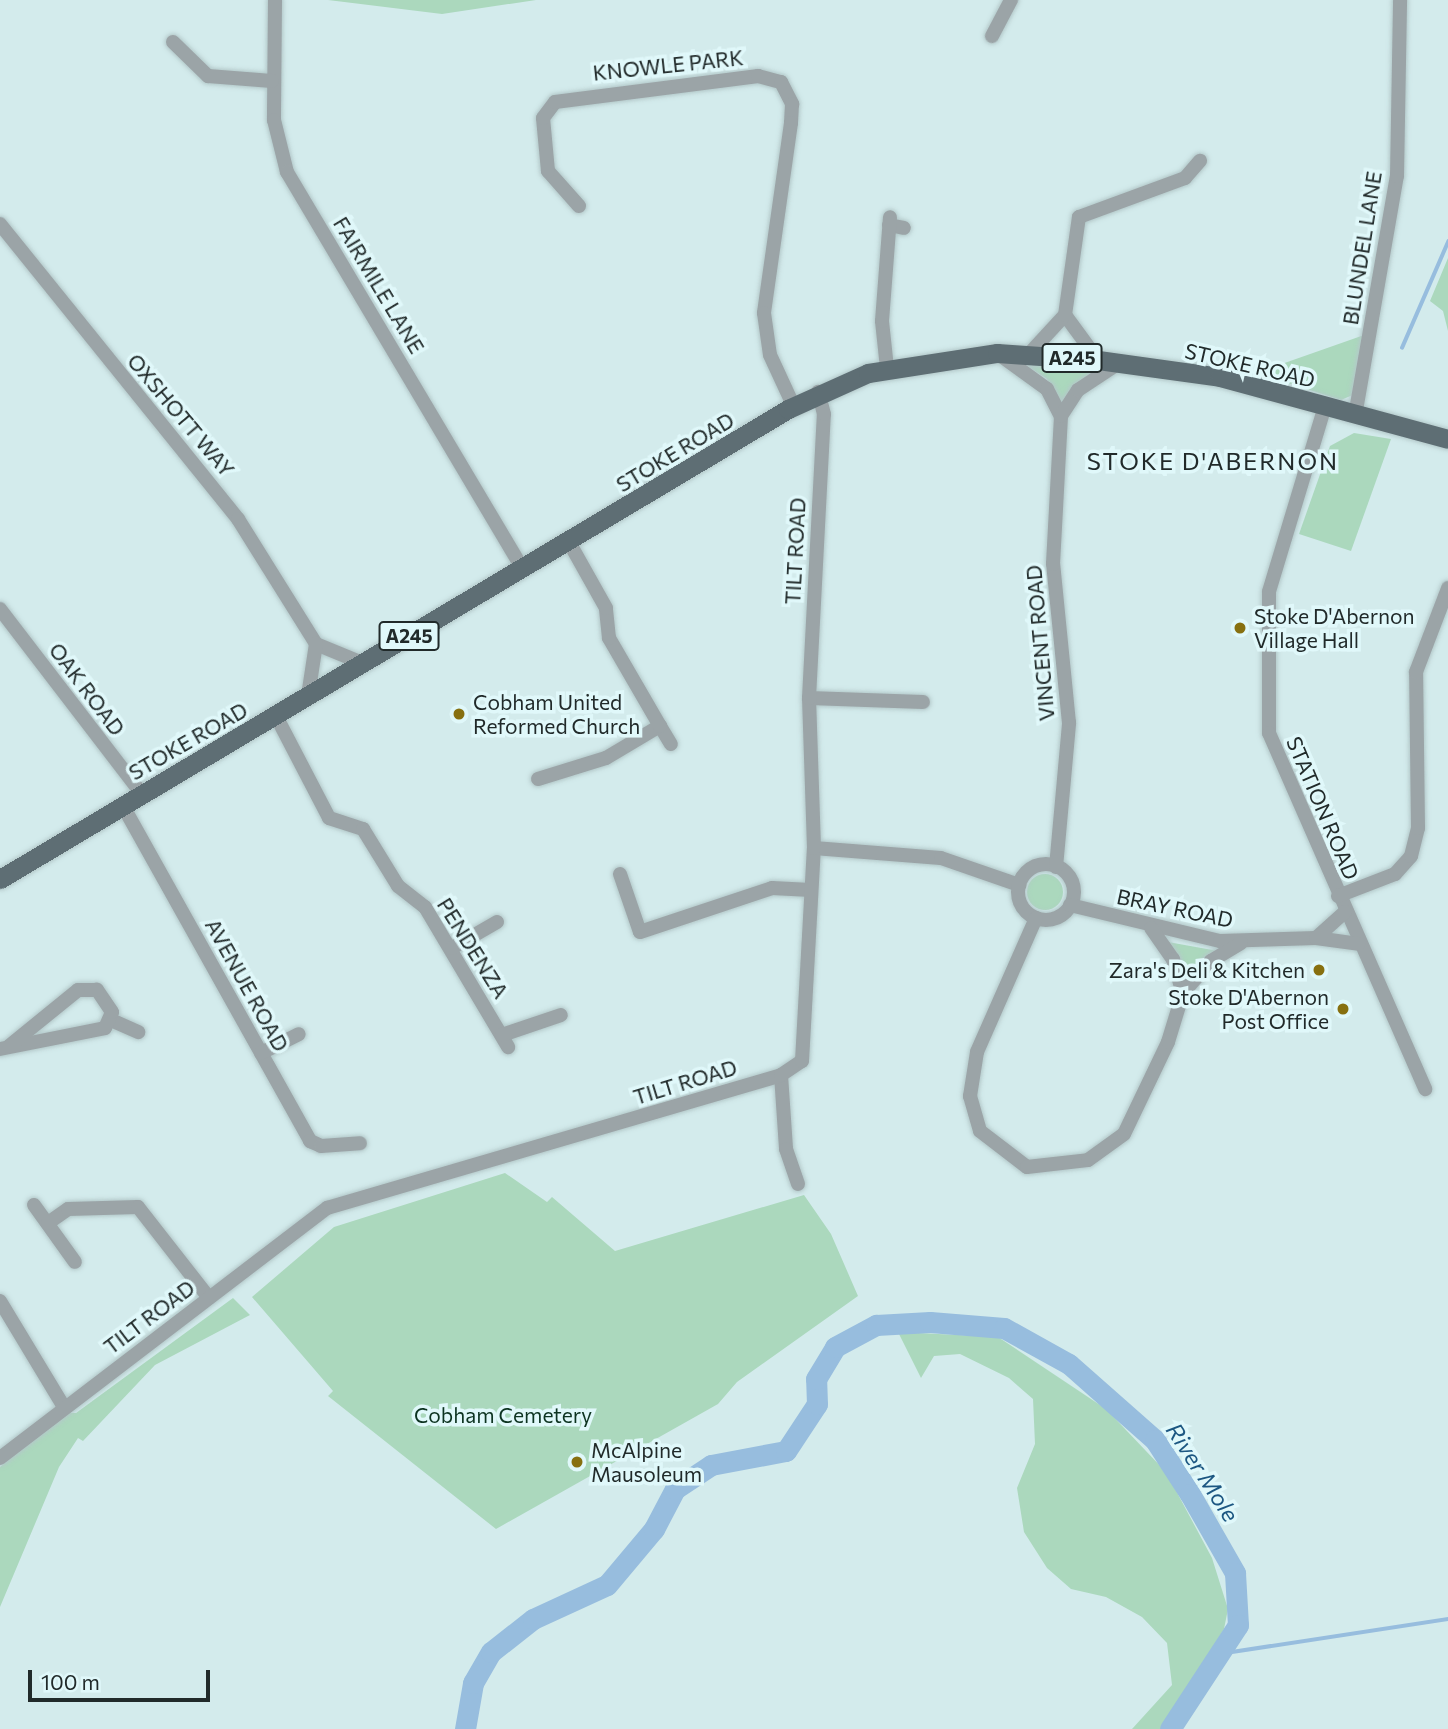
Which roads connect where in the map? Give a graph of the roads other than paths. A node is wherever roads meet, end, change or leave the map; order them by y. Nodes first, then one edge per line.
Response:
1 (275, 0) edge
2 (1011, 0) edge
3 (1400, 0) edge
4 (992, 36) dead end
5 (173, 42) dead end
6 (272, 81) junction
7 (1200, 161) dead end
8 (579, 206) dead end
9 (0, 224) edge
10 (904, 228) dead end
11 (1065, 315) junction
12 (997, 353) junction
13 (1029, 354) junction
14 (1098, 360) junction
15 (1119, 363) junction
16 (887, 368) junction
17 (818, 393) junction
18 (794, 407) junction
19 (1325, 407) junction
20 (1061, 416) junction
21 (1355, 416) junction
22 (1448, 439) edge
23 (569, 542) junction
24 (523, 570) junction
25 (1447, 592) edge
26 (0, 609) edge
27 (316, 644) junction
28 (362, 663) junction
29 (308, 696) junction
30 (809, 698) junction
31 (923, 702) dead end
32 (276, 716) junction
33 (660, 726) junction
34 (671, 744) dead end
35 (538, 779) dead end
36 (142, 794) junction
37 (123, 806) junction
38 (814, 848) junction
39 (1056, 867) junction
40 (620, 874) dead end
41 (0, 879) edge
42 (1019, 885) junction
43 (811, 890) junction
44 (1338, 896) junction
45 (1070, 905) junction
46 (1345, 912) junction
47 (1036, 918) junction
48 (497, 922) dead end
49 (1151, 928) junction
50 (1315, 938) junction
51 (1241, 943) junction
52 (1359, 944) junction
53 (452, 947) junction
54 (1183, 993) junction
55 (561, 1015) dead end
56 (111, 1020) junction
57 (138, 1032) dead end
58 (299, 1034) dead end
59 (5, 1047) edge
60 (261, 1053) junction
61 (781, 1075) junction
62 (1425, 1089) dead end
63 (360, 1143) dead end
64 (798, 1184) dead end
65 (34, 1205) dead end
66 (48, 1223) junction
67 (75, 1262) dead end
68 (209, 1298) junction
69 (0, 1301) edge
70 (64, 1407) junction
71 (0, 1458) edge

1 - 6 street, FAIRMILE LANE
2 - 4 street
3 - 21 street, BLUNDEL LANE
5 - 6 street
6 - 24 street, FAIRMILE LANE
7 - 11 street
8 - 18 street, KNOWLE PARK
9 - 27 street, OXSHOTT WAY
10 - 16 street
11 - 13 street
11 - 14 street
12 - 13 main road, STOKE ROAD / A245
12 - 16 main road, STOKE ROAD / A245
12 - 20 street
13 - 14 main road, STOKE ROAD / A245
14 - 15 main road, STOKE ROAD / A245
15 - 19 main road, STOKE ROAD / A245
15 - 20 street
16 - 17 main road, STOKE ROAD / A245
17 - 18 main road, STOKE ROAD / A245
17 - 30 street, TILT ROAD
18 - 23 main road, STOKE ROAD / A245
19 - 21 main road, STOKE ROAD / A245
19 - 44 street, STATION ROAD
20 - 39 street, VINCENT ROAD
21 - 22 main road, STOKE ROAD / A245
23 - 24 main road, STOKE ROAD / A245
23 - 33 street
24 - 28 main road, STOKE ROAD / A245
25 - 44 street
26 - 36 street, OAK ROAD
27 - 28 street
27 - 29 street
28 - 29 main road, STOKE ROAD / A245
29 - 32 main road, STOKE ROAD / A245
30 - 31 street
30 - 38 street, TILT ROAD
32 - 36 main road, STOKE ROAD / A245
32 - 53 street, PENDENZA
33 - 34 street
33 - 35 street
36 - 37 main road, STOKE ROAD / A245
37 - 41 main road, STOKE ROAD / A245
37 - 60 street, AVENUE ROAD
38 - 42 street
38 - 43 street, TILT ROAD
39 - 42 street
39 - 45 street
40 - 43 street
42 - 47 street
43 - 61 street, TILT ROAD
44 - 46 street, STATION ROAD
45 - 47 street
45 - 49 street, BRAY ROAD
46 - 50 street
46 - 52 street, STATION ROAD
47 - 54 street
48 - 53 street
49 - 51 street, BRAY ROAD
49 - 54 street
50 - 51 street, BRAY ROAD
50 - 52 street, BRAY ROAD
51 - 54 street
52 - 62 street, STATION ROAD
53 - 55 street, PENDENZA
56 - 57 street
56 - 59 street
56 - 59 street
58 - 60 street
60 - 63 street, AVENUE ROAD
61 - 64 street
61 - 68 street, TILT ROAD
65 - 66 street
66 - 67 street
66 - 68 street
68 - 70 street, TILT ROAD
69 - 70 street
70 - 71 street, TILT ROAD

